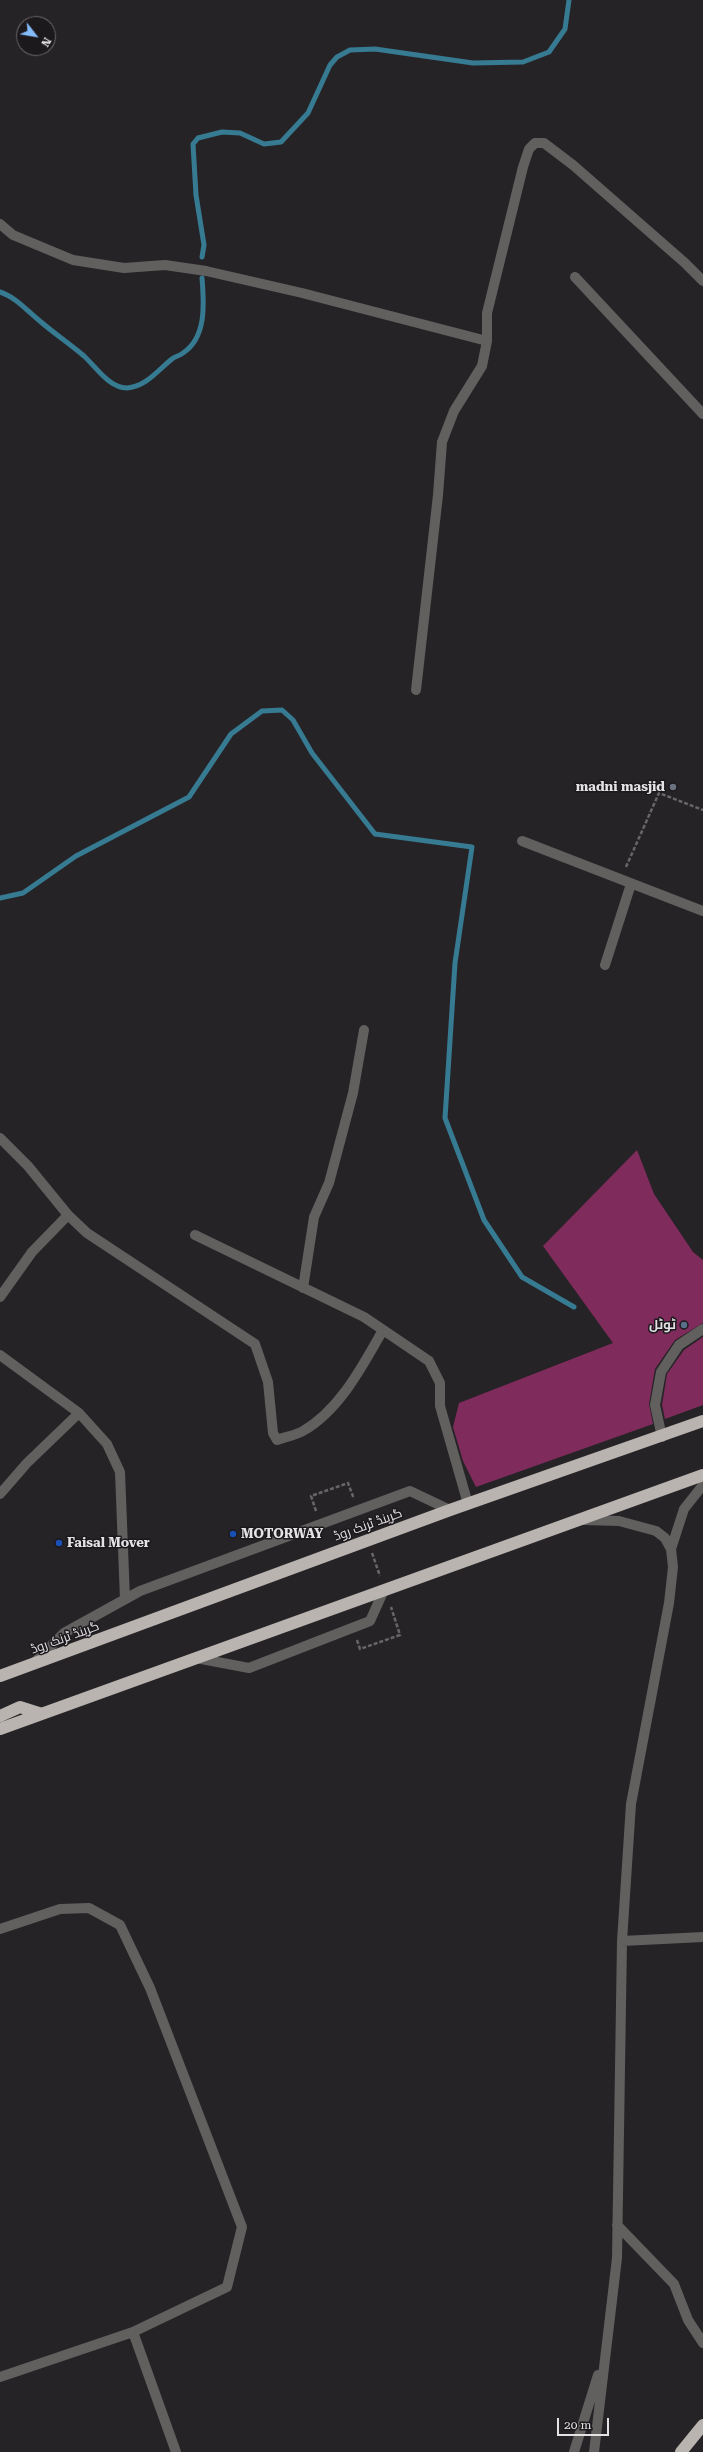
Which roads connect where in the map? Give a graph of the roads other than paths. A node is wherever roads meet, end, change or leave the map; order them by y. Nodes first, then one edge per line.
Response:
1 (0, 224) edge
2 (575, 278) dead end
3 (703, 281) edge
4 (487, 341) junction
5 (703, 414) edge
6 (416, 690) dead end
7 (522, 841) dead end
8 (627, 883) junction
9 (703, 910) edge
10 (605, 965) dead end
11 (364, 1030) dead end
12 (0, 1138) edge
13 (68, 1214) junction
14 (195, 1235) dead end
15 (303, 1288) junction
16 (0, 1297) edge
17 (703, 1329) edge
18 (383, 1330) junction
19 (0, 1355) edge
20 (79, 1413) junction
21 (703, 1421) edge
22 (662, 1437) junction
23 (703, 1475) edge
24 (703, 1485) edge
25 (0, 1494) edge
26 (468, 1504) junction
27 (450, 1510) junction
28 (578, 1520) junction
29 (671, 1549) junction
30 (384, 1590) junction
31 (125, 1599) junction
32 (196, 1658) junction
33 (32, 1665) junction
34 (0, 1676) edge
35 (42, 1714) junction
36 (0, 1716) edge
37 (0, 1729) edge
38 (0, 1929) edge
39 (703, 1937) edge
40 (622, 1942) junction
41 (617, 2225) junction
42 (133, 2332) junction
43 (703, 2343) edge
44 (605, 2352) junction
45 (0, 2377) edge
46 (703, 2425) edge
47 (176, 2452) edge
48 (574, 2452) edge
49 (594, 2452) edge
50 (681, 2452) edge

1 - 4 street
2 - 5 street
3 - 4 street
4 - 6 street
7 - 8 street
8 - 9 street
8 - 10 street
11 - 15 street
12 - 13 street
13 - 16 street
13 - 18 street
14 - 15 street
15 - 18 street
17 - 22 street
18 - 26 street
19 - 20 street
20 - 25 street
20 - 31 street
21 - 22 highway, گرینڈ ٹرنک روڈ
22 - 26 highway, گرینڈ ٹرنک روڈ
23 - 28 highway
24 - 29 street
26 - 27 highway, گرینڈ ٹرنک روڈ
27 - 31 street
27 - 33 highway, گرینڈ ٹرنک روڈ
28 - 29 street
28 - 30 highway
29 - 40 street
30 - 32 highway
30 - 32 street
31 - 33 street
32 - 35 highway
33 - 34 highway, گرینڈ ٹرنک روڈ
35 - 36 highway
35 - 37 highway
38 - 42 street
39 - 40 street
40 - 41 street
41 - 43 street
41 - 44 street
42 - 45 street
42 - 47 street
44 - 48 street
44 - 49 street
46 - 50 highway

